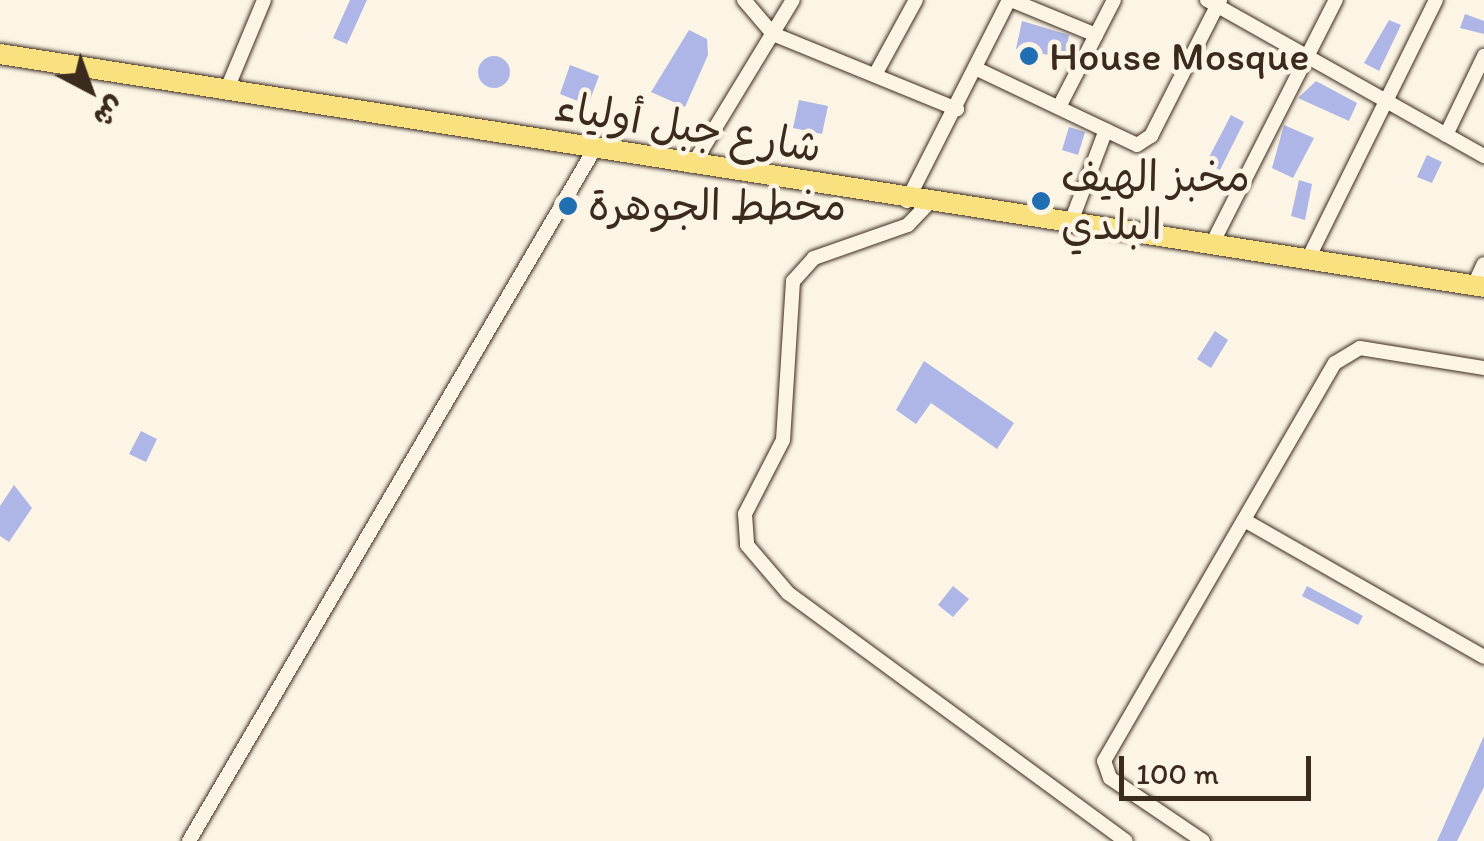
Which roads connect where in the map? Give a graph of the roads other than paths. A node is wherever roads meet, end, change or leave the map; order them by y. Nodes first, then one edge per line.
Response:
1 (264, 0) edge
2 (744, 0) edge
3 (793, 0) edge
4 (916, 0) edge
5 (1010, 0) edge
6 (1114, 0) edge
7 (1336, 0) edge
8 (1436, 0) edge
9 (1215, 2) edge
10 (773, 34) junction
11 (1096, 35) junction
12 (1310, 52) junction
13 (0, 54) edge
14 (1484, 56) edge
15 (977, 69) junction
16 (876, 73) junction
17 (227, 89) junction
18 (1383, 97) junction
19 (1059, 108) junction
20 (957, 110) junction
21 (1106, 130) junction
22 (1446, 135) junction
23 (594, 150) junction
24 (1484, 156) edge
25 (692, 166) junction
26 (906, 201) junction
27 (928, 204) junction
28 (1071, 222) junction
29 (1212, 244) junction
30 (1308, 259) junction
31 (1484, 264) edge
32 (1479, 286) edge
33 (1484, 368) edge
34 (1244, 520) junction
35 (1484, 657) edge
36 (189, 841) edge
37 (1126, 841) edge
38 (1203, 841) edge

1 - 17 street
2 - 10 street
3 - 10 street
4 - 16 street
5 - 11 street
5 - 15 street
6 - 11 street
7 - 12 street
8 - 18 street
9 - 12 street
9 - 21 street
10 - 16 street
10 - 25 street
11 - 19 street
12 - 18 street
12 - 29 street
13 - 17 highway, شارع جبل أولياء
14 - 22 street
15 - 19 street
15 - 20 street
16 - 20 street
17 - 23 highway, شارع جبل أولياء
18 - 22 street
18 - 30 street
19 - 21 street
20 - 26 street
21 - 28 street
22 - 24 street
23 - 25 highway, شارع جبل أولياء
23 - 36 street
25 - 26 highway, شارع جبل أولياء
26 - 27 highway, شارع جبل أولياء
27 - 28 highway, شارع جبل أولياء
27 - 37 street
28 - 29 highway, شارع جبل أولياء
29 - 30 highway, شارع جبل أولياء
30 - 32 highway, شارع جبل أولياء
31 - 32 street
33 - 34 street
34 - 35 street
34 - 38 street

